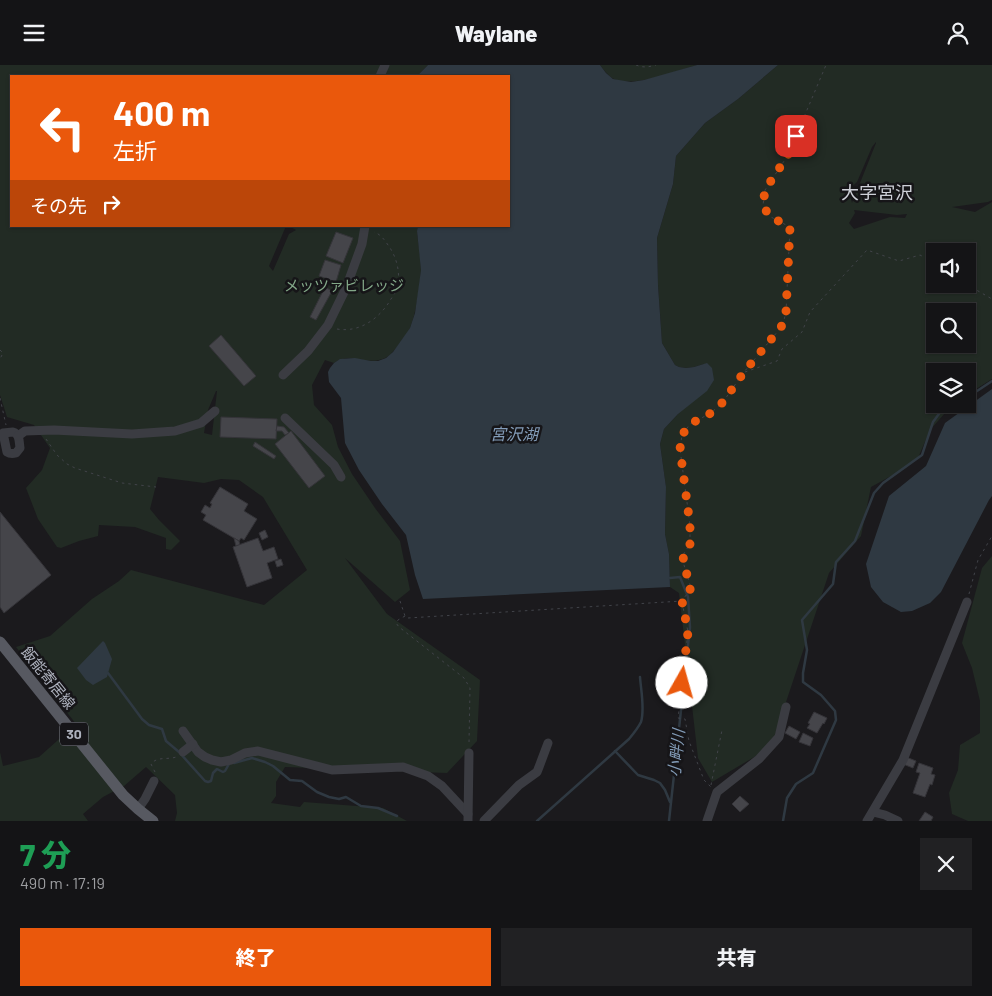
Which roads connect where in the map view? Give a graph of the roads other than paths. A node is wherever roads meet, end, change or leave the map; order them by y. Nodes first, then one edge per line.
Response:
1 (365, 227) edge
2 (283, 375) dead end
3 (216, 411) dead end
4 (285, 418) dead end
5 (4, 433) edge
6 (18, 436) junction
7 (341, 477) dead end
8 (967, 602) road end
9 (0, 642) edge
10 (786, 707) dead end
11 (183, 731) dead end
12 (548, 743) dead end
13 (193, 744) junction
14 (183, 752) road end
15 (469, 753) road end
16 (154, 781) road end
17 (873, 811) junction
18 (139, 814) edge
19 (468, 818) edge
20 (153, 821) edge
21 (484, 821) edge
22 (707, 821) edge
23 (867, 821) edge
24 (898, 821) edge

1 - 2 street
3 - 6 street
4 - 7 street
5 - 6 street
5 - 6 street
8 - 17 street
9 - 18 main road, 飯能寄居線 / 30
10 - 22 street
11 - 13 street
12 - 21 street
13 - 14 street
13 - 19 street
15 - 19 street
16 - 18 street
17 - 23 street
17 - 24 street
18 - 20 main road, 飯能寄居線 / 30

